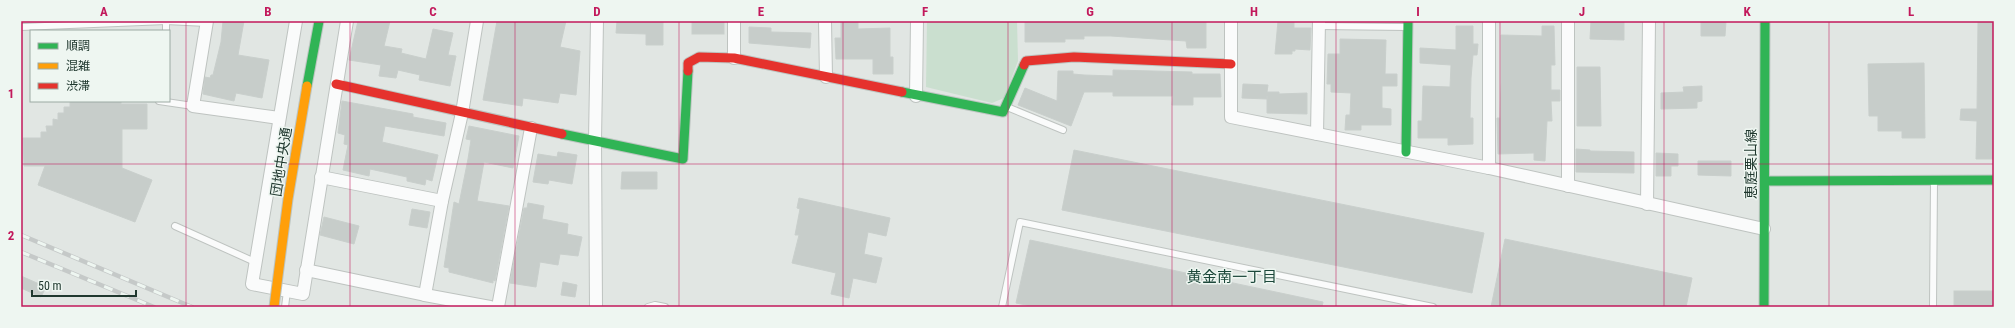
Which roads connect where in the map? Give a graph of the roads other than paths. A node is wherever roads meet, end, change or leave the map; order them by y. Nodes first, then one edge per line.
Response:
1 (166, 21) edge
2 (296, 21) edge
3 (319, 21) edge
4 (347, 21) edge
5 (477, 21) edge
6 (597, 21) edge
7 (734, 21) edge
8 (825, 21) edge
9 (917, 21) edge
10 (1231, 21) edge
11 (1489, 21) edge
12 (1568, 21) edge
13 (1649, 21) edge
14 (1765, 21) edge
15 (207, 22) edge
16 (1319, 24) edge
17 (1408, 24) edge
18 (21, 27) edge
19 (734, 58) junction
20 (1231, 64) junction
21 (826, 77) junction
22 (336, 84) junction
23 (916, 96) junction
24 (166, 102) edge
25 (193, 106) junction
26 (1006, 107) junction
27 (462, 114) junction
28 (279, 118) junction
29 (531, 128) junction
30 (1063, 130) dead end
31 (1317, 134) junction
32 (595, 140) junction
33 (1406, 152) junction
34 (1489, 168) junction
35 (321, 177) junction
36 (1994, 180) edge
37 (1765, 181) junction
38 (1934, 181) junction
39 (1568, 186) junction
40 (442, 202) junction
41 (1647, 204) junction
42 (175, 226) dead end
43 (1764, 229) junction
44 (256, 262) junction
45 (306, 270) junction
46 (287, 291) junction
47 (425, 295) junction
48 (274, 307) edge
49 (285, 307) edge
50 (490, 307) edge
51 (498, 307) edge
52 (596, 307) edge
53 (648, 307) edge
54 (665, 307) edge
55 (1002, 307) edge
56 (1433, 307) edge
57 (1764, 307) edge
58 (1933, 307) edge

1 - 15 lane
1 - 18 lane
2 - 28 street
3 - 48 street, 団地中央通, bridge
4 - 22 street
5 - 27 street
6 - 32 street
7 - 19 street
8 - 21 street
9 - 23 street
10 - 20 street
11 - 34 street
12 - 39 street
13 - 41 street
14 - 37 street, 恵庭栗山線
15 - 25 street
16 - 17 lane
16 - 31 street
17 - 33 street
19 - 21 street
19 - 32 street
20 - 26 street
20 - 31 street
21 - 23 street
22 - 27 street
22 - 35 street
23 - 26 street
24 - 25 lane
25 - 28 street
26 - 30 lane
27 - 29 street
27 - 40 street
28 - 44 street
29 - 32 street
29 - 51 street
31 - 33 street
32 - 52 street
33 - 34 street
34 - 39 street
35 - 40 street
35 - 45 street
36 - 38 street
37 - 38 street
37 - 43 street, 恵庭栗山線
38 - 58 lane
39 - 41 street
40 - 47 street
41 - 43 street
42 - 44 lane
43 - 57 street, 恵庭栗山線
44 - 46 street
45 - 46 street
45 - 47 street
46 - 49 lane
47 - 50 street
53 - 54 lane
55 - 56 lane

